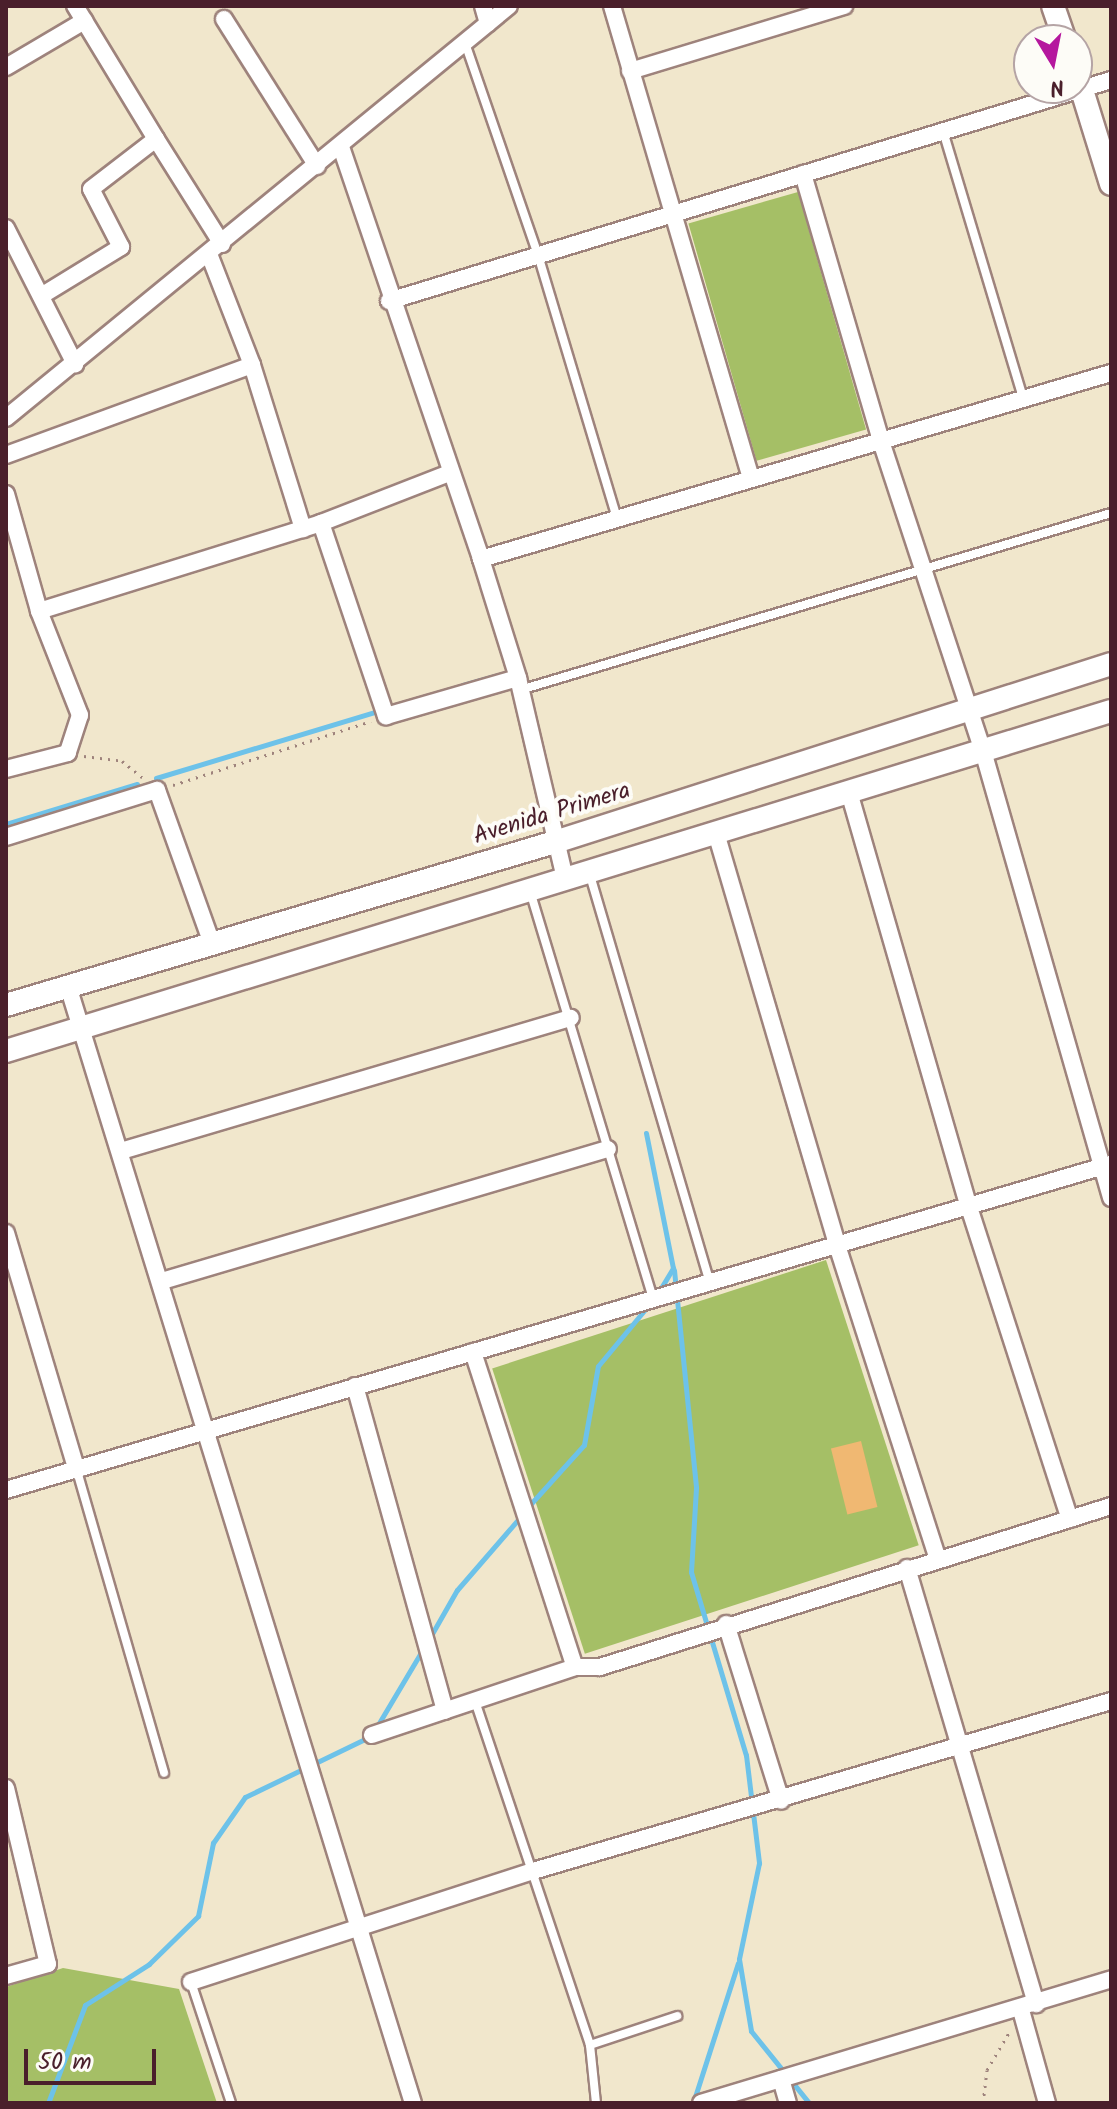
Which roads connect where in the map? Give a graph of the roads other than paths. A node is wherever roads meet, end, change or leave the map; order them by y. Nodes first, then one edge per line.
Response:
1 (75, 6) edge
2 (483, 6) edge
3 (509, 6) edge
4 (612, 6) edge
5 (844, 6) edge
6 (224, 19) dead end
7 (84, 21) junction
8 (488, 23) junction
9 (463, 40) junction
10 (6, 67) edge
11 (630, 71) junction
12 (1017, 104) edge
13 (1087, 104) edge
14 (943, 131) junction
15 (156, 139) junction
16 (341, 147) junction
17 (317, 166) junction
18 (803, 174) junction
19 (1111, 184) edge
20 (673, 213) junction
21 (6, 228) edge
22 (216, 249) junction
23 (538, 255) junction
24 (41, 296) junction
25 (389, 301) junction
26 (75, 364) junction
27 (252, 365) junction
28 (1111, 373) edge
29 (1023, 398) junction
30 (6, 418) edge
31 (880, 438) junction
32 (6, 455) edge
33 (449, 473) junction
34 (751, 477) junction
35 (6, 494) edge
36 (1111, 513) edge
37 (617, 519) junction
38 (321, 523) junction
39 (303, 529) junction
40 (481, 559) junction
41 (923, 569) junction
42 (39, 611) junction
43 (1111, 664) edge
44 (519, 684) junction
45 (970, 709) junction
46 (1111, 711) edge
47 (983, 751) junction
48 (6, 769) edge
49 (849, 792) junction
50 (716, 833) junction
51 (6, 837) edge
52 (555, 842) junction
53 (589, 872) junction
54 (565, 879) junction
55 (530, 890) junction
56 (212, 944) junction
57 (68, 986) junction
58 (6, 1005) edge
59 (571, 1018) junction
60 (81, 1028) junction
61 (6, 1051) edge
62 (608, 1149) junction
63 (121, 1151) junction
64 (1106, 1166) edge
65 (1111, 1198) edge
66 (968, 1204) junction
67 (6, 1233) edge
68 (836, 1242) junction
69 (162, 1281) junction
70 (710, 1282) junction
71 (653, 1300) junction
72 (473, 1352) junction
73 (355, 1386) junction
74 (207, 1429) junction
75 (77, 1471) junction
76 (6, 1490) edge
77 (1111, 1506) edge
78 (1070, 1519) junction
79 (938, 1559) junction
80 (907, 1568) junction
81 (726, 1624) junction
82 (575, 1667) junction
83 (475, 1700) junction
84 (1111, 1701) edge
85 (445, 1711) junction
86 (372, 1735) dead end
87 (963, 1745) junction
88 (164, 1773) dead end
89 (6, 1788) edge
90 (781, 1801) junction
91 (533, 1871) junction
92 (355, 1926) junction
93 (6, 1976) edge
94 (1111, 1979) edge
95 (191, 1982) joint
96 (1028, 2007) junction
97 (677, 2016) dead end
98 (590, 2045) junction
99 (781, 2079) junction
100 (231, 2103) edge
101 (413, 2103) edge
102 (596, 2103) edge
103 (701, 2103) edge
104 (788, 2103) edge
105 (1047, 2103) edge

1 - 7 street
2 - 8 street
3 - 8 street
4 - 11 street
5 - 11 street
6 - 17 street
7 - 10 street
7 - 15 street
8 - 9 street
9 - 16 street
9 - 23 lane
11 - 20 street
12 - 14 street
13 - 19 main road
14 - 18 street
14 - 29 lane
15 - 22 street
15 - 24 street
16 - 17 street
16 - 25 street
17 - 22 street
18 - 20 street
18 - 31 street
20 - 23 street
20 - 34 street
21 - 24 street
22 - 26 street
22 - 27 street
23 - 25 street
23 - 37 lane
24 - 26 street
25 - 33 street
26 - 30 street
27 - 32 street
27 - 39 street
28 - 29 street
29 - 31 street
31 - 34 street
31 - 41 street
33 - 38 street
33 - 40 street
34 - 37 street
35 - 42 street
36 - 41 lane
37 - 40 street
38 - 39 street
38 - 44 street
39 - 42 street
40 - 44 street
41 - 44 lane
41 - 45 street
42 - 48 street
43 - 45 main road, Avenida Primera
44 - 52 street
45 - 47 street
45 - 52 main road, Avenida Primera
46 - 47 main road
47 - 49 main road
47 - 64 street
49 - 50 main road
49 - 66 street
50 - 53 main road
50 - 68 street
51 - 56 street
52 - 54 street
52 - 56 main road, Avenida Primera
53 - 54 main road
53 - 70 lane
54 - 55 main road
55 - 59 lane
55 - 60 main road
56 - 57 main road, Avenida Primera
57 - 58 main road, Avenida Primera
57 - 60 street
59 - 62 lane
59 - 63 street
60 - 61 main road
60 - 63 street
62 - 69 street
62 - 71 lane
63 - 69 street
64 - 65 street
64 - 66 street
66 - 68 street
66 - 78 street
67 - 75 street
68 - 70 street
68 - 79 street
69 - 74 street
70 - 71 street
71 - 72 street
72 - 73 street
72 - 82 street
73 - 74 street
73 - 85 street
74 - 75 street
74 - 92 street
75 - 76 street
75 - 88 lane
77 - 78 street
78 - 79 street
79 - 80 street
80 - 81 street
80 - 87 street
81 - 82 street
81 - 90 street
82 - 83 street
83 - 85 street
83 - 91 lane
84 - 87 street
85 - 86 street
87 - 90 street
87 - 96 street
89 - 93 street
90 - 91 street
91 - 92 street
91 - 98 lane
92 - 95 street
92 - 101 street
94 - 96 street
95 - 100 lane
96 - 99 street
96 - 105 street
97 - 98 lane
98 - 102 lane
99 - 103 street
99 - 104 street

